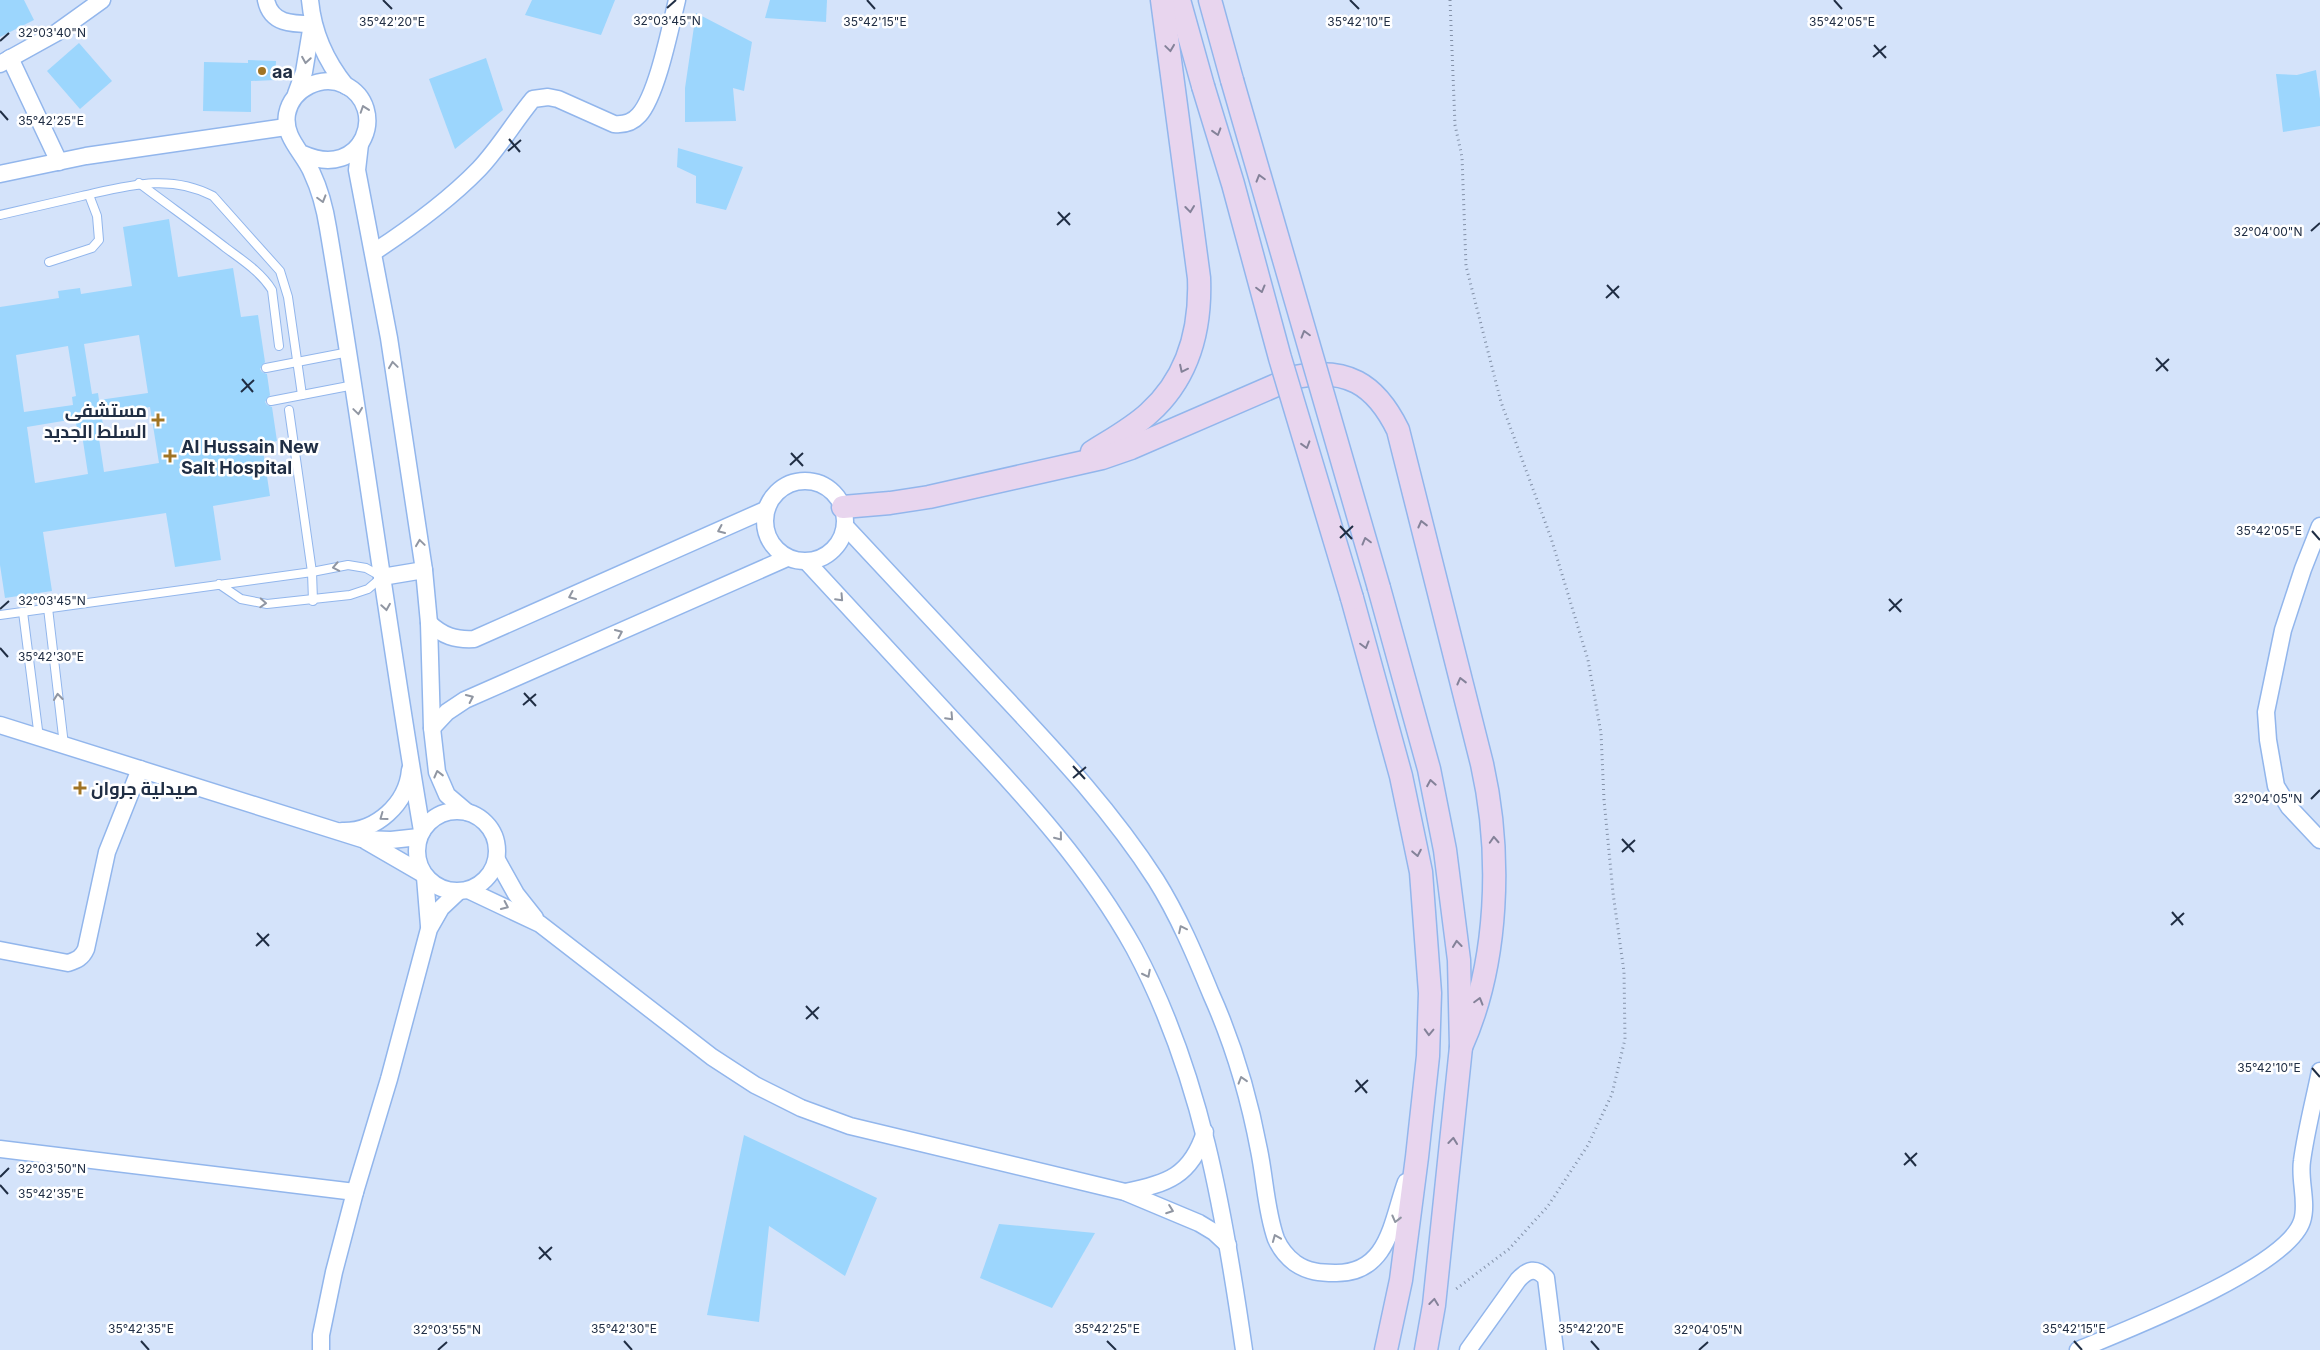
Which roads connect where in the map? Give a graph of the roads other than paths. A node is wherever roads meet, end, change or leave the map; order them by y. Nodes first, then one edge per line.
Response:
1 (102, 0) edge
2 (266, 0) edge
3 (310, 0) edge
4 (678, 0) edge
5 (1162, 0) edge
6 (1179, 0) edge
7 (1210, 0) edge
8 (312, 24) junction
9 (5, 61) edge
10 (346, 86) junction
11 (296, 94) junction
12 (286, 127) junction
13 (360, 144) junction
14 (303, 154) junction
15 (59, 162) junction
16 (0, 174) edge
17 (139, 183) junction
18 (89, 195) junction
19 (0, 215) edge
20 (374, 252) junction
21 (49, 262) dead end
22 (280, 346) dead end
23 (349, 352) junction
24 (298, 362) junction
25 (266, 368) dead end
26 (354, 385) junction
27 (302, 395) junction
28 (271, 401) dead end
29 (288, 410) dead end
30 (1071, 466) junction
31 (766, 510) junction
32 (844, 516) junction
33 (2320, 526) edge
34 (788, 558) junction
35 (807, 562) junction
36 (424, 570) junction
37 (312, 572) junction
38 (382, 577) junction
39 (220, 584) junction
40 (313, 601) junction
41 (48, 608) junction
42 (23, 612) junction
43 (0, 615) edge
44 (429, 623) junction
45 (0, 725) edge
46 (432, 728) junction
47 (39, 738) junction
48 (64, 745) junction
49 (411, 760) junction
50 (140, 770) junction
51 (466, 812) junction
52 (331, 830) junction
53 (421, 834) junction
54 (362, 839) junction
55 (2320, 840) edge
56 (497, 860) junction
57 (424, 876) junction
58 (463, 891) junction
59 (540, 924) junction
60 (429, 929) junction
61 (0, 950) edge
62 (1461, 1047) junction
63 (2320, 1071) edge
64 (1205, 1132) junction
65 (0, 1150) edge
66 (1417, 1157) junction
67 (355, 1192) junction
68 (1125, 1192) junction
69 (1228, 1245) junction
70 (321, 1350) edge
71 (1244, 1350) edge
72 (1386, 1350) edge
73 (1426, 1350) edge
74 (1468, 1350) edge
75 (1555, 1350) edge
76 (2078, 1350) edge

1 - 9 street
2 - 8 street
3 - 8 street
4 - 20 street
5 -> 30 main road
6 -> 66 main road, bridge
62 -> 7 main road, bridge
8 - 10 street
8 -> 11 street
9 - 15 street
10 - 11 street
13 -> 10 street
11 - 12 street
12 - 14 street
12 - 15 street
13 - 14 street
13 - 20 street
14 -> 23 street
15 - 16 street
17 - 18 lane
17 - 22 lane
17 - 24 lane
18 - 19 lane
18 - 21 lane
36 -> 20 street
23 - 24 lane
23 - 26 street
24 - 25 lane
24 - 27 lane
26 - 27 lane
26 -> 38 street
27 - 28 lane
29 - 37 lane
30 - 32 main road
62 -> 30 main road
31 - 32 street
31 - 34 street
31 -> 44 street
32 - 35 street
66 -> 32 street
33 - 55 street
34 - 35 street
46 -> 34 street
35 -> 64 street
36 - 38 street
36 - 44 street
38 -> 37 lane
37 - 39 lane
37 - 40 lane
38 - 40 lane
38 -> 49 street
39 -> 40 lane
39 - 41 lane
41 - 42 lane
48 -> 41 lane
42 - 43 lane
42 - 47 lane
44 - 46 street
45 - 47 street
51 -> 46 street
47 - 48 street
48 - 50 street
49 -> 52 street
49 - 53 street
50 - 52 street
50 - 61 street
51 - 53 street
51 - 56 street
52 - 54 street
53 - 54 street
53 - 57 street
54 - 57 street
56 - 58 street
56 - 59 street
57 - 58 street
57 - 60 street
58 -> 59 street
58 - 60 street
59 - 68 street
60 - 67 street
73 -> 62 main road
63 - 76 street
64 - 68 street
64 - 69 street
65 - 67 street
66 - 72 main road
67 - 70 street
68 -> 69 street
69 - 71 street
74 - 75 street

